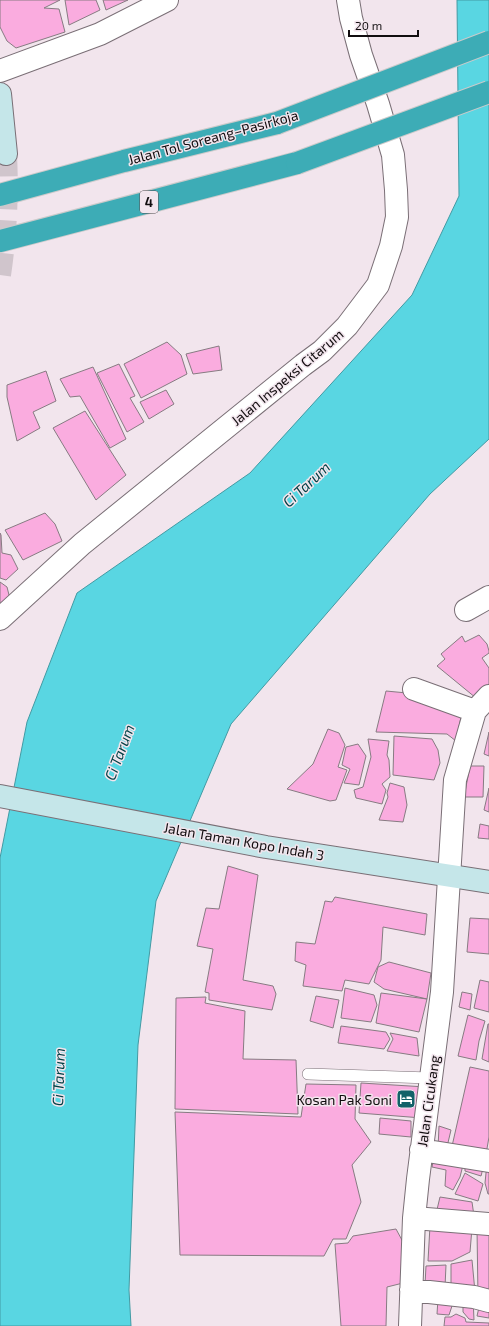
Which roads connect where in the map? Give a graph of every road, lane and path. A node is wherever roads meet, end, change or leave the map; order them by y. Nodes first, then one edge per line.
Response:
1 (167, 0) edge
2 (348, 0) edge
3 (489, 42) edge
4 (0, 71) edge
5 (489, 92) edge
6 (0, 94) edge
7 (6, 154) tunnel mouth
8 (0, 195) edge
9 (0, 241) edge
10 (489, 597) edge
11 (466, 610) dead end
12 (0, 619) edge
13 (414, 689) dead end
14 (482, 703) edge
15 (0, 796) edge
16 (449, 876) junction
17 (489, 882) edge
18 (308, 1074) dead end
19 (430, 1078) junction
20 (421, 1150) junction
21 (489, 1161) edge
22 (414, 1218) junction
23 (489, 1224) edge
24 (411, 1290) junction
25 (489, 1301) edge
26 (410, 1326) edge

1 - 4 street
2 - 12 street, Jalan Inspeksi Citarum
3 - 8 highway, Jalan Tol Soreang–Pasirkoja, bridge
5 - 9 highway, 4, bridge
6 - 7 main road
10 - 11 street
13 - 14 street
14 - 16 street, Jalan Cicukang
15 - 16 main road, Jalan Taman Kopo Indah 3
16 - 17 main road, Jalan Taman Kopo Indah 3
16 - 19 street, Jalan Cicukang
18 - 19 lane
19 - 20 street, Jalan Cicukang
20 - 21 street
20 - 22 street, Jalan Cicukang
22 - 23 street
22 - 24 street, Jalan Cicukang
24 - 25 street
24 - 26 street, Jalan Cicukang

